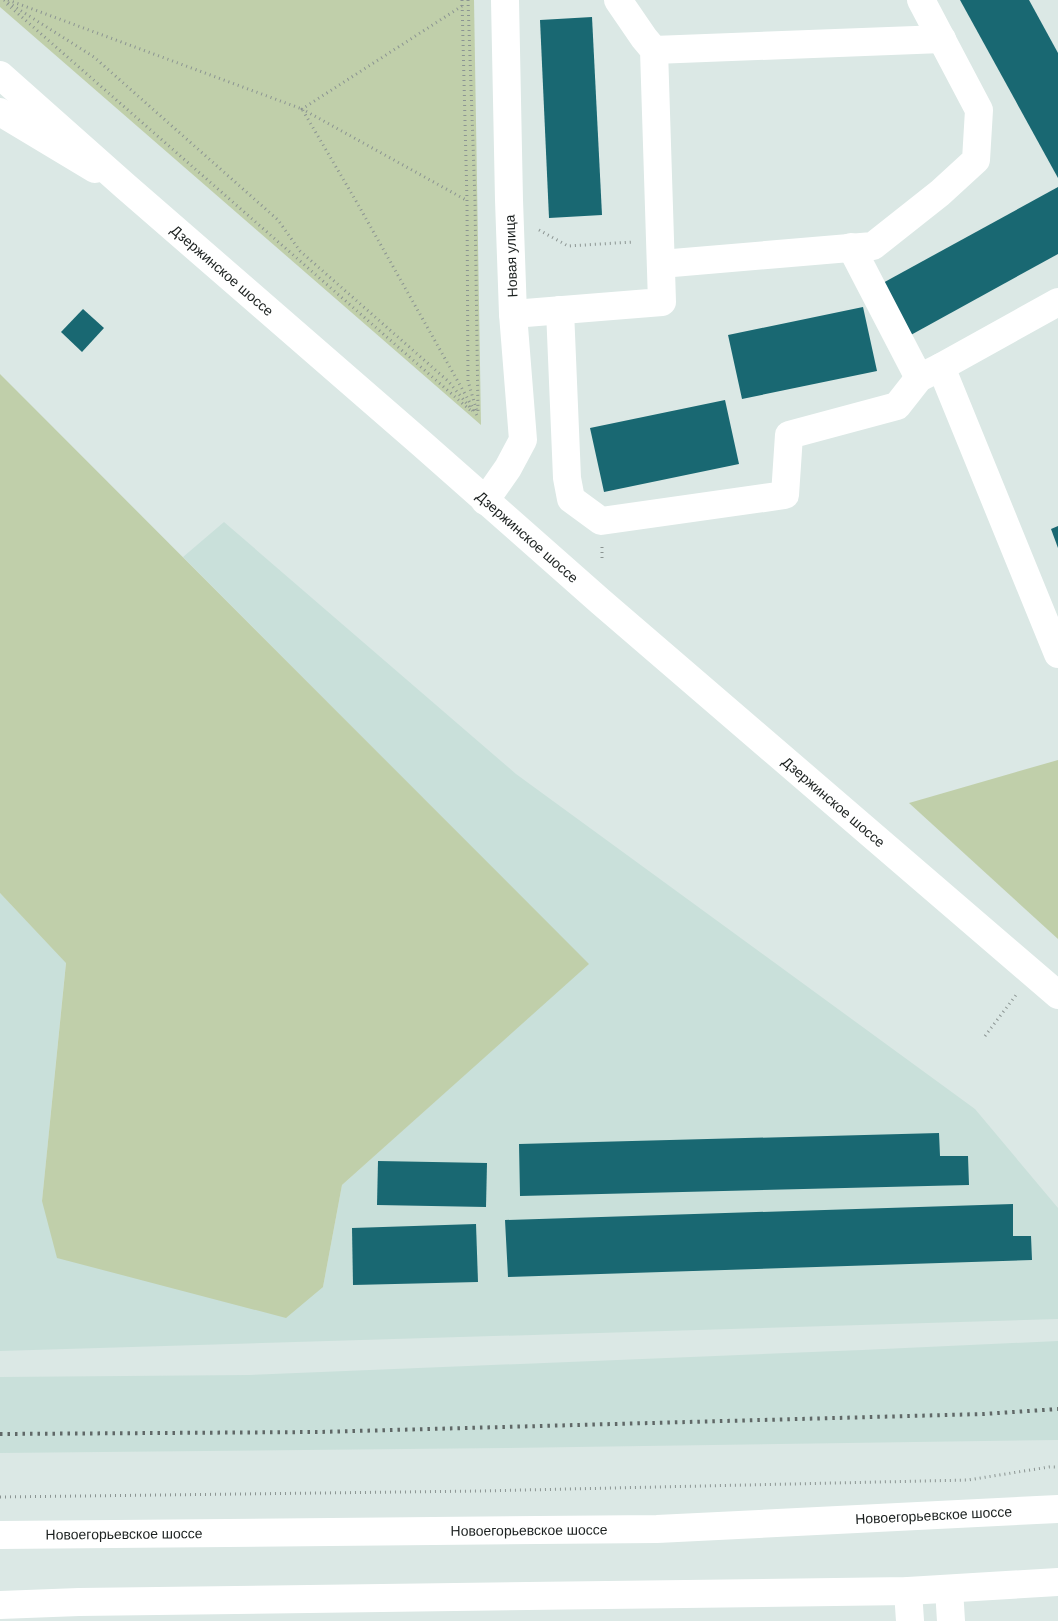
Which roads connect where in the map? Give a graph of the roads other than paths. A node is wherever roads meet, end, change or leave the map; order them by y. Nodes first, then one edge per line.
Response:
1 (505, 0) edge
2 (618, 0) edge
3 (921, 0) edge
4 (942, 39) junction
5 (654, 50) junction
6 (0, 75) edge
7 (0, 112) edge
8 (125, 186) junction
9 (851, 247) junction
10 (661, 252) junction
11 (1058, 302) edge
12 (560, 310) junction
13 (513, 314) junction
14 (930, 373) junction
15 (485, 501) junction
16 (1058, 654) edge
17 (1058, 996) edge
18 (1058, 1509) edge
19 (0, 1535) edge
20 (1058, 1582) edge
21 (949, 1588) junction
22 (908, 1591) junction
23 (0, 1605) edge
24 (910, 1621) edge
25 (951, 1621) edge

1 - 13 main road, Новая улица
2 - 5 main road
3 - 4 main road
4 - 5 main road
4 - 9 main road
5 - 10 main road
6 - 8 main road, Дзержинское шоссе
7 - 8 main road
8 - 15 main road, Дзержинское шоссе
9 - 10 main road
9 - 14 main road
10 - 12 main road
11 - 14 main road
12 - 13 main road
12 - 14 main road
13 - 15 main road, Новая улица
14 - 16 main road
15 - 17 main road, Дзержинское шоссе
18 - 19 main road, Новоегорьевское шоссе
20 - 21 main road
21 - 22 main road
21 - 25 main road
22 - 23 main road
22 - 24 main road

